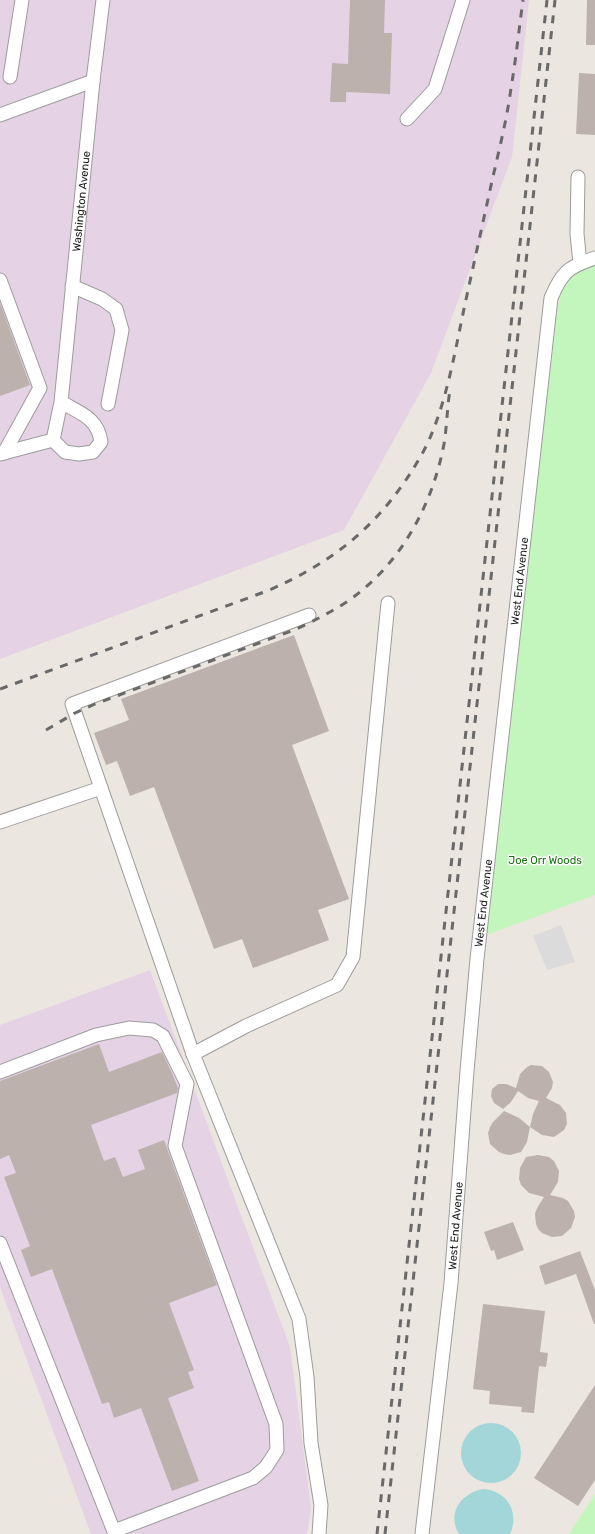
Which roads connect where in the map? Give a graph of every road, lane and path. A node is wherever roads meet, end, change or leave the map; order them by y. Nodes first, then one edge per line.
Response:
1 (22, 0) edge
2 (103, 0) edge
3 (463, 0) edge
4 (10, 77) dead end
5 (93, 80) junction
6 (0, 115) edge
7 (407, 120) dead end
8 (578, 177) dead end
9 (595, 258) edge
10 (580, 263) junction
11 (0, 280) edge
12 (72, 286) junction
13 (61, 402) junction
14 (108, 404) dead end
15 (53, 440) junction
16 (2, 453) edge
17 (388, 603) dead end
18 (309, 615) dead end
19 (101, 788) junction
20 (0, 822) edge
21 (193, 1054) junction
22 (0, 1072) edge
23 (0, 1243) edge
24 (115, 1533) edge
25 (319, 1534) edge
26 (422, 1534) edge

1 - 4 street
2 - 5 street, Washington Avenue
3 - 7 street
5 - 6 street
5 - 12 street, Washington Avenue
8 - 10 street
9 - 10 street
10 - 26 street, West End Avenue
11 - 16 street
12 - 13 street, Washington Avenue
12 - 14 street
13 - 15 street, Washington Avenue
13 - 15 street
15 - 16 street
17 - 21 street
18 - 19 street
19 - 20 street
19 - 21 street
21 - 25 street
22 - 24 street
23 - 24 street

